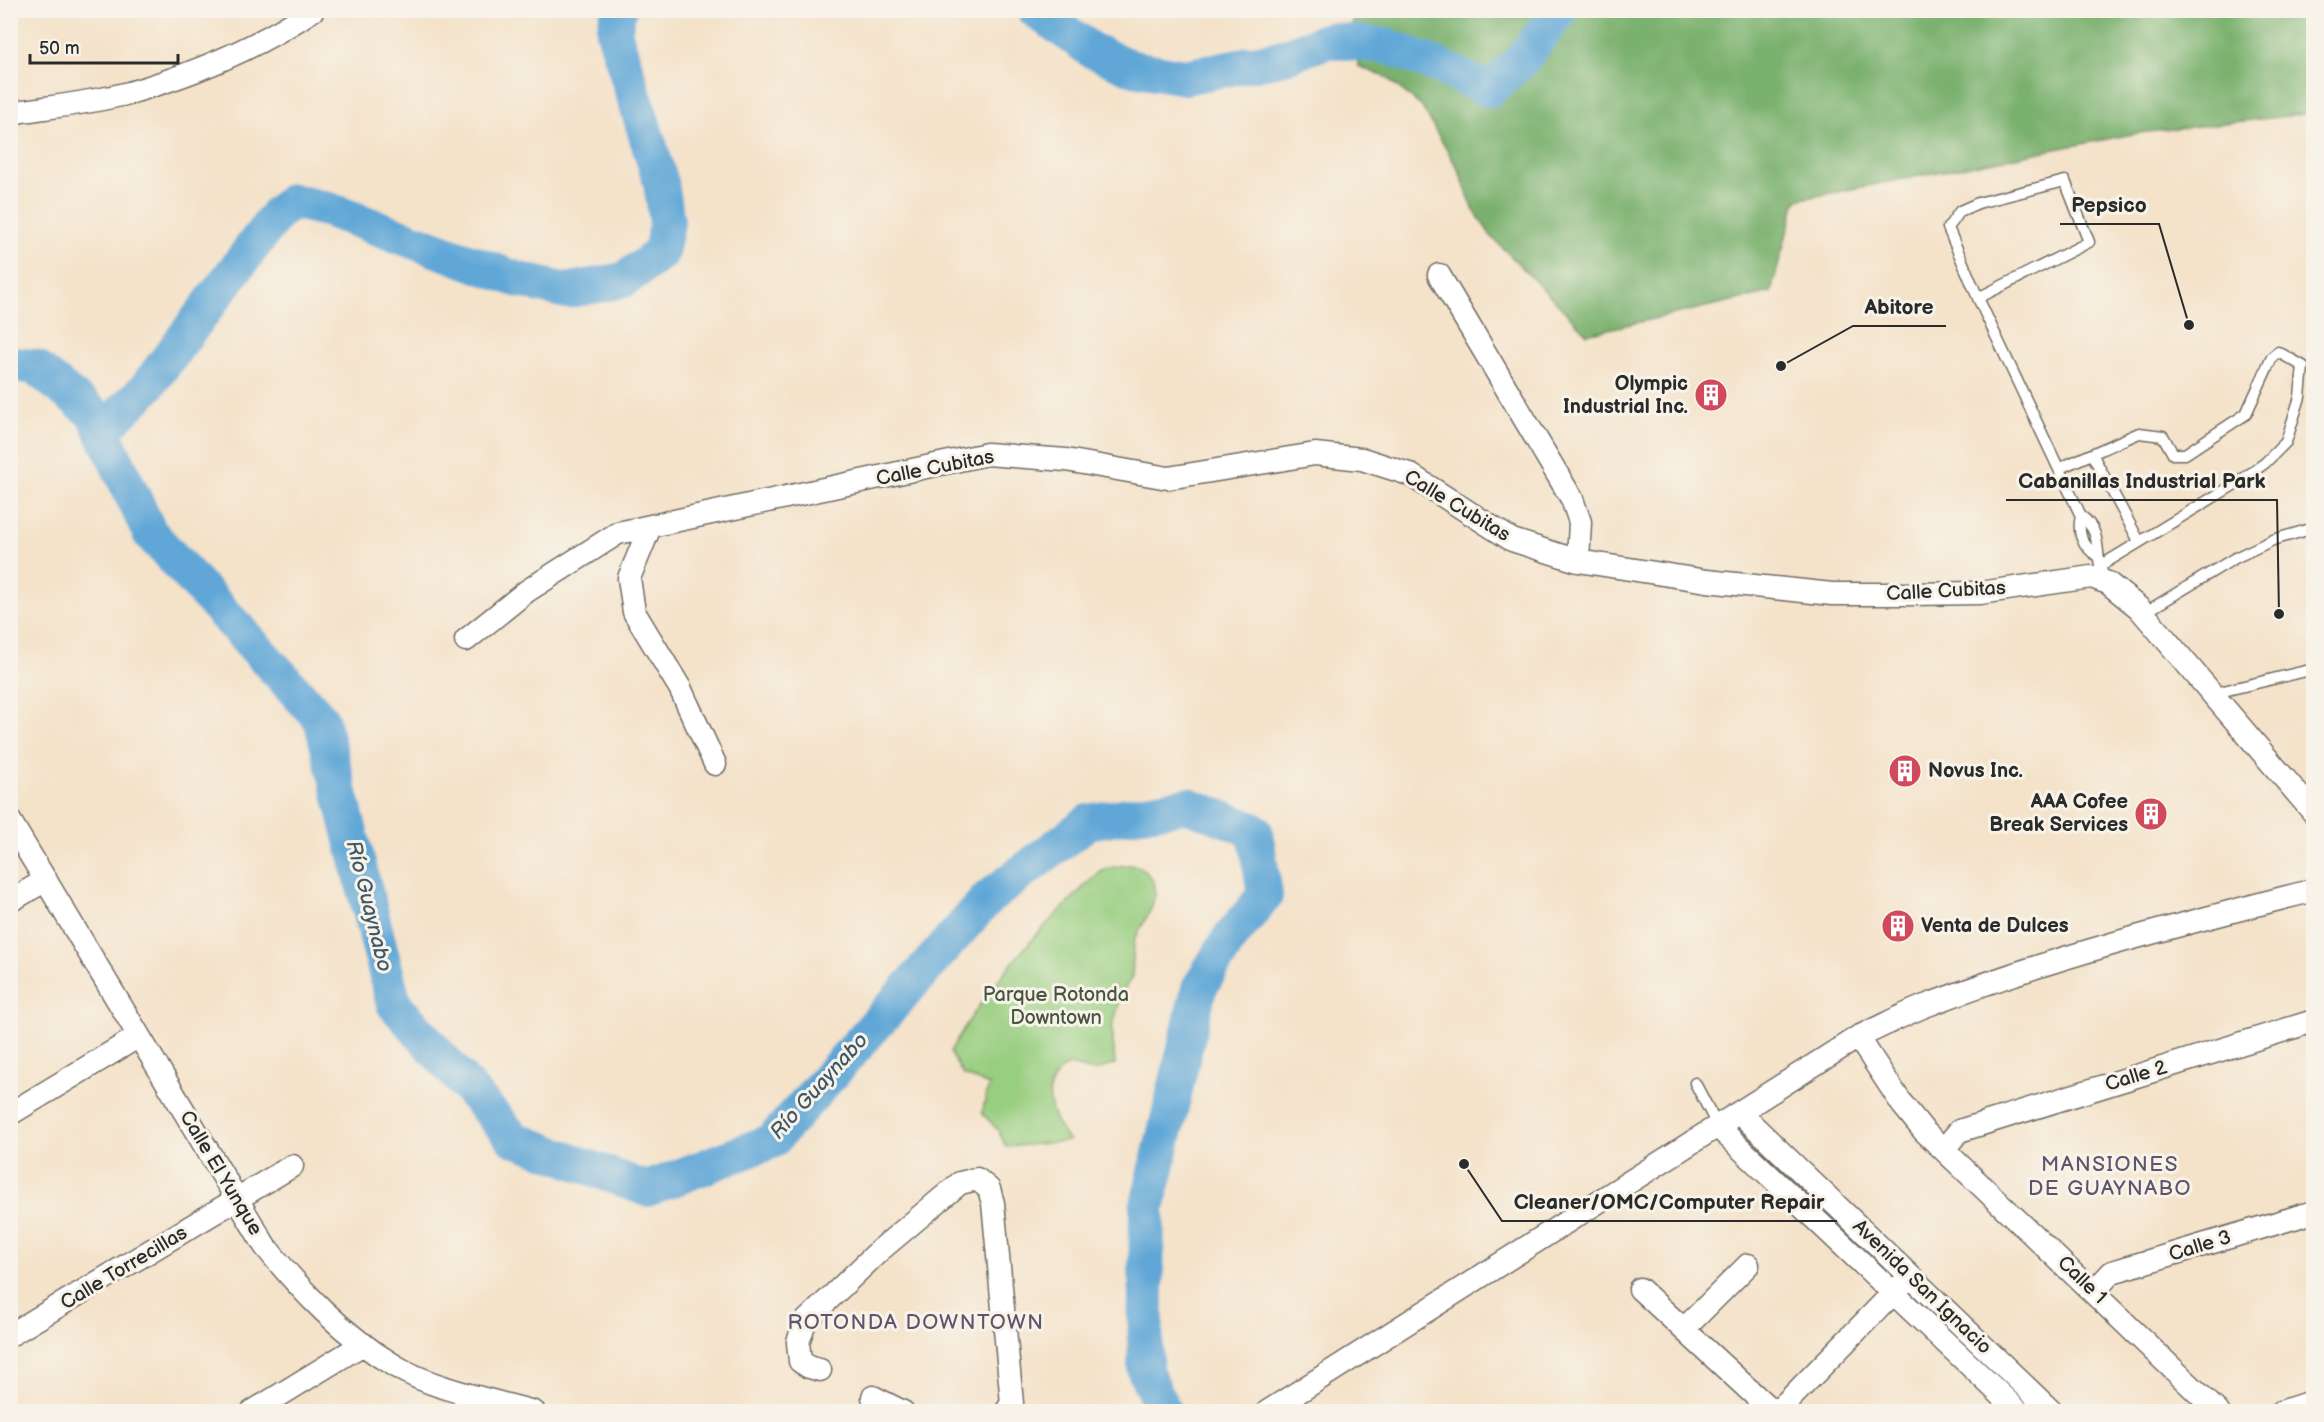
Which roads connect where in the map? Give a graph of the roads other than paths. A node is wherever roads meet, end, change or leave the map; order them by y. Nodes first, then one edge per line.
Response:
1 (313, 10) edge
2 (10, 114) edge
3 (1439, 275) dead end
4 (1978, 298) junction
5 (2092, 454) junction
6 (2060, 468) junction
7 (650, 527) junction
8 (2313, 528) edge
9 (2139, 541) junction
10 (1578, 561) junction
11 (2101, 568) junction
12 (2144, 613) junction
13 (466, 640) dead end
14 (2313, 669) edge
15 (2211, 694) junction
16 (715, 764) dead end
17 (2313, 813) edge
18 (10, 821) edge
19 (46, 880) junction
20 (2313, 890) edge
21 (10, 901) edge
22 (2313, 1021) edge
23 (139, 1036) junction
24 (1858, 1037) junction
25 (1695, 1083) dead end
26 (1740, 1113) junction
27 (10, 1114) edge
28 (1718, 1127) junction
29 (1944, 1149) junction
30 (292, 1166) dead end
31 (238, 1200) junction
32 (2313, 1212) edge
33 (1748, 1265) dead end
34 (1910, 1276) junction
35 (1640, 1289) dead end
36 (2094, 1291) junction
37 (1893, 1293) junction
38 (1684, 1329) junction
39 (10, 1335) edge
40 (363, 1344) junction
41 (820, 1370) dead end
42 (873, 1396) dead end
43 (2313, 1401) edge
44 (1010, 1409) edge
45 (530, 1411) edge
46 (252, 1412) edge
47 (903, 1412) edge
48 (1267, 1412) edge
49 (1775, 1412) edge
50 (2019, 1412) edge
51 (2052, 1412) edge
52 (2218, 1412) edge
53 (2282, 1412) edge

1 - 2 street
3 - 10 street
4 - 4 lane
4 - 6 lane
5 - 6 lane
5 - 9 lane
5 - 9 lane
6 - 11 lane
7 - 10 street, Calle Cubitas
7 - 13 street, Calle Cubitas
7 - 16 street
8 - 12 lane
9 - 11 lane
10 - 11 street, Calle Cubitas
11 - 12 street
12 - 15 street
14 - 15 lane
15 - 17 street
18 - 19 street, Calle El Yunque
19 - 21 street
19 - 23 street, Calle El Yunque
20 - 24 street
22 - 29 street, Calle 2
23 - 27 street
23 - 31 street, Calle El Yunque
24 - 26 street
24 - 29 street, Calle 1
25 - 28 lane
26 - 28 street
26 - 34 street, Avenida San Ignacio
28 - 37 street, Avenida San Ignacio
28 - 48 street
29 - 36 street, Calle 1
30 - 31 street, Calle Torrecillas
31 - 39 street, Calle Torrecillas
31 - 40 street, Calle El Yunque
32 - 36 street, Calle 3
33 - 38 street
34 - 37 street
34 - 51 street, Avenida San Ignacio
35 - 38 street
36 - 52 street, Calle 1
37 - 49 street
37 - 50 street, Avenida San Ignacio
38 - 49 street
40 - 45 street, Calle El Yunque
40 - 46 street
41 - 44 street
42 - 47 street
43 - 53 street

